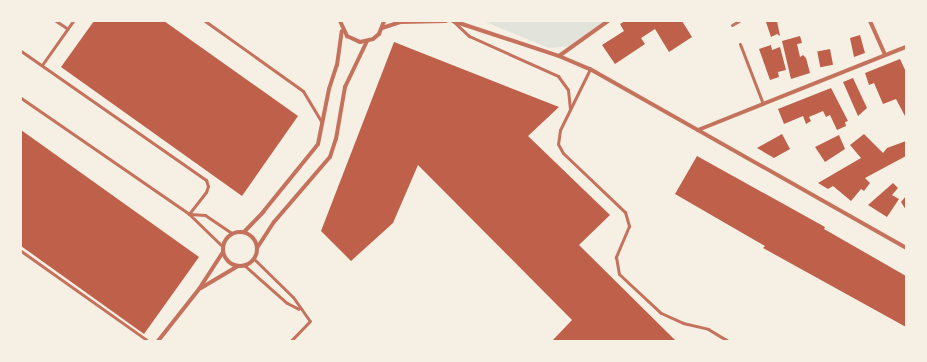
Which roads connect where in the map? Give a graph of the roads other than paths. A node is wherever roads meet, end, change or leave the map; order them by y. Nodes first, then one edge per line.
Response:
1 (56, 21) edge
2 (73, 21) edge
3 (205, 21) edge
4 (340, 21) edge
5 (384, 21) edge
6 (446, 21) edge
7 (453, 21) edge
8 (608, 21) edge
9 (739, 21) edge
10 (870, 21) edge
11 (732, 25) dead end
12 (382, 28) junction
13 (68, 29) junction
14 (342, 30) junction
15 (367, 41) junction
16 (740, 44) dead end
17 (906, 47) edge
18 (21, 51) edge
19 (885, 55) junction
20 (559, 56) junction
21 (42, 66) junction
22 (590, 70) junction
23 (21, 98) edge
24 (762, 104) junction
25 (570, 109) junction
26 (323, 126) junction
27 (698, 130) junction
28 (189, 214) junction
29 (244, 232) junction
30 (232, 233) junction
31 (222, 246) junction
32 (257, 248) junction
33 (906, 248) edge
34 (21, 251) edge
35 (223, 252) junction
36 (254, 259) junction
37 (239, 266) junction
38 (244, 266) junction
39 (199, 289) junction
40 (299, 309) junction
41 (148, 341) edge
42 (158, 341) edge
43 (291, 341) edge
44 (728, 341) edge

1 - 13 lane
2 - 13 lane
3 - 26 lane
4 - 14 street
5 - 12 street
6 - 12 street
7 - 20 street
7 - 25 lane
8 - 20 street
9 - 11 lane
10 - 19 street
12 - 15 street
13 - 21 lane
14 - 15 street
14 - 26 street
15 - 32 street
16 - 24 lane
17 - 19 street
18 - 21 lane
19 - 24 street
20 - 22 street
21 - 28 lane
22 - 25 lane
22 - 27 street
23 - 28 lane
24 - 27 street
25 - 44 lane
26 - 29 street
27 - 33 street
28 - 30 lane
28 - 31 lane
29 - 30 street
29 - 32 street
30 - 31 street
31 - 35 street
32 - 36 street
34 - 41 lane
35 - 37 street
35 - 39 street
36 - 38 street
36 - 40 lane
37 - 38 street
37 - 39 street
38 - 40 lane
39 - 42 street
40 - 43 lane

